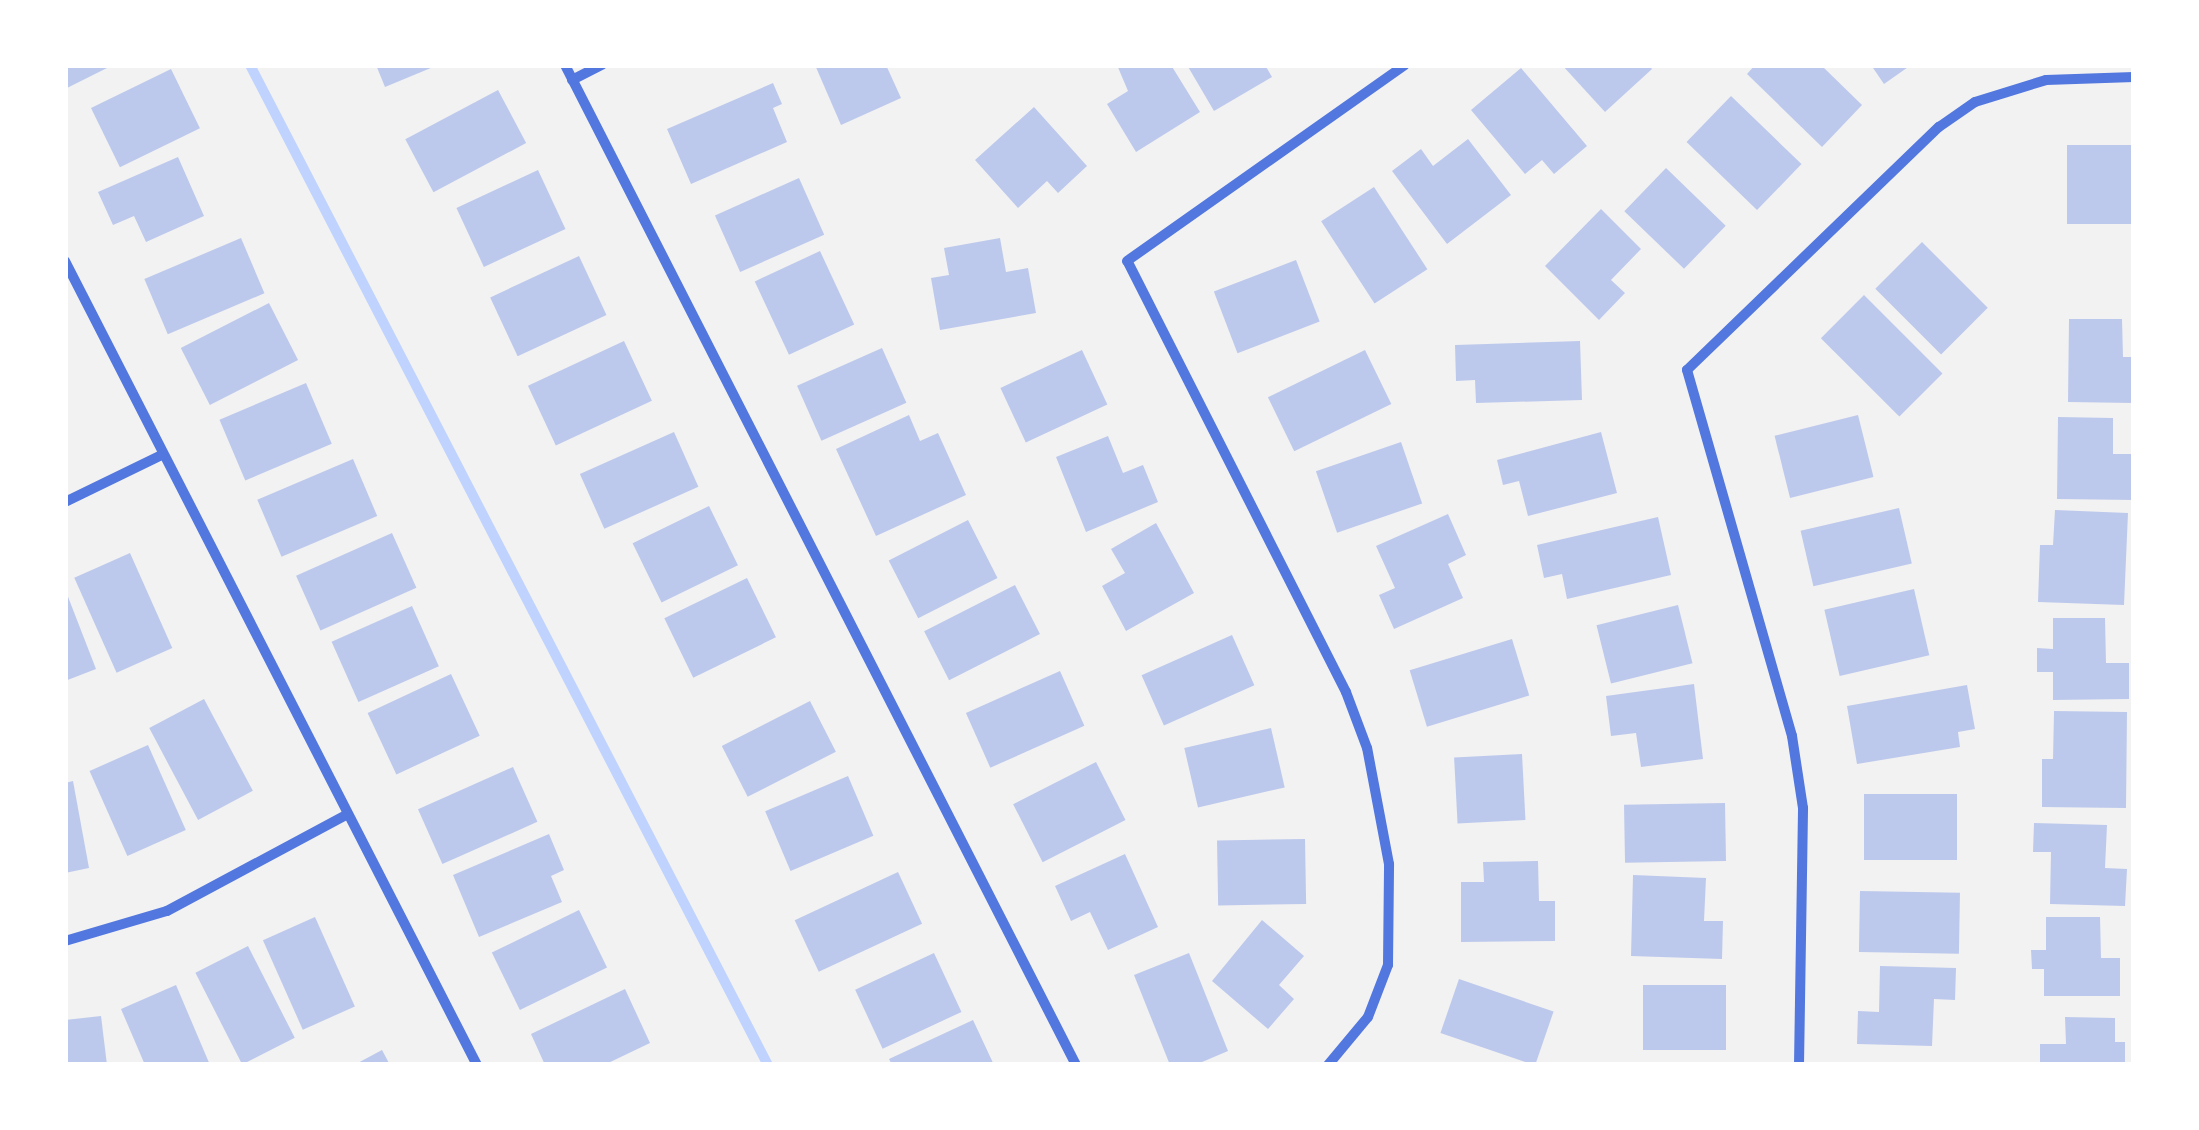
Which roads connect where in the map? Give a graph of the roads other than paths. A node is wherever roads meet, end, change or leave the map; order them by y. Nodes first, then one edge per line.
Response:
1 (565, 65) edge
2 (602, 65) edge
3 (1405, 65) edge
4 (2134, 77) edge
5 (572, 80) junction
6 (65, 261) edge
7 (162, 455) junction
8 (65, 502) edge
9 (348, 814) junction
10 (65, 942) edge
11 (476, 1065) edge
12 (1076, 1065) edge
13 (1328, 1065) edge
14 (1799, 1065) edge

1 - 5 street
2 - 5 street
3 - 13 street
4 - 14 street
5 - 12 street
6 - 7 street
7 - 8 street
7 - 9 street
9 - 10 street
9 - 11 street

